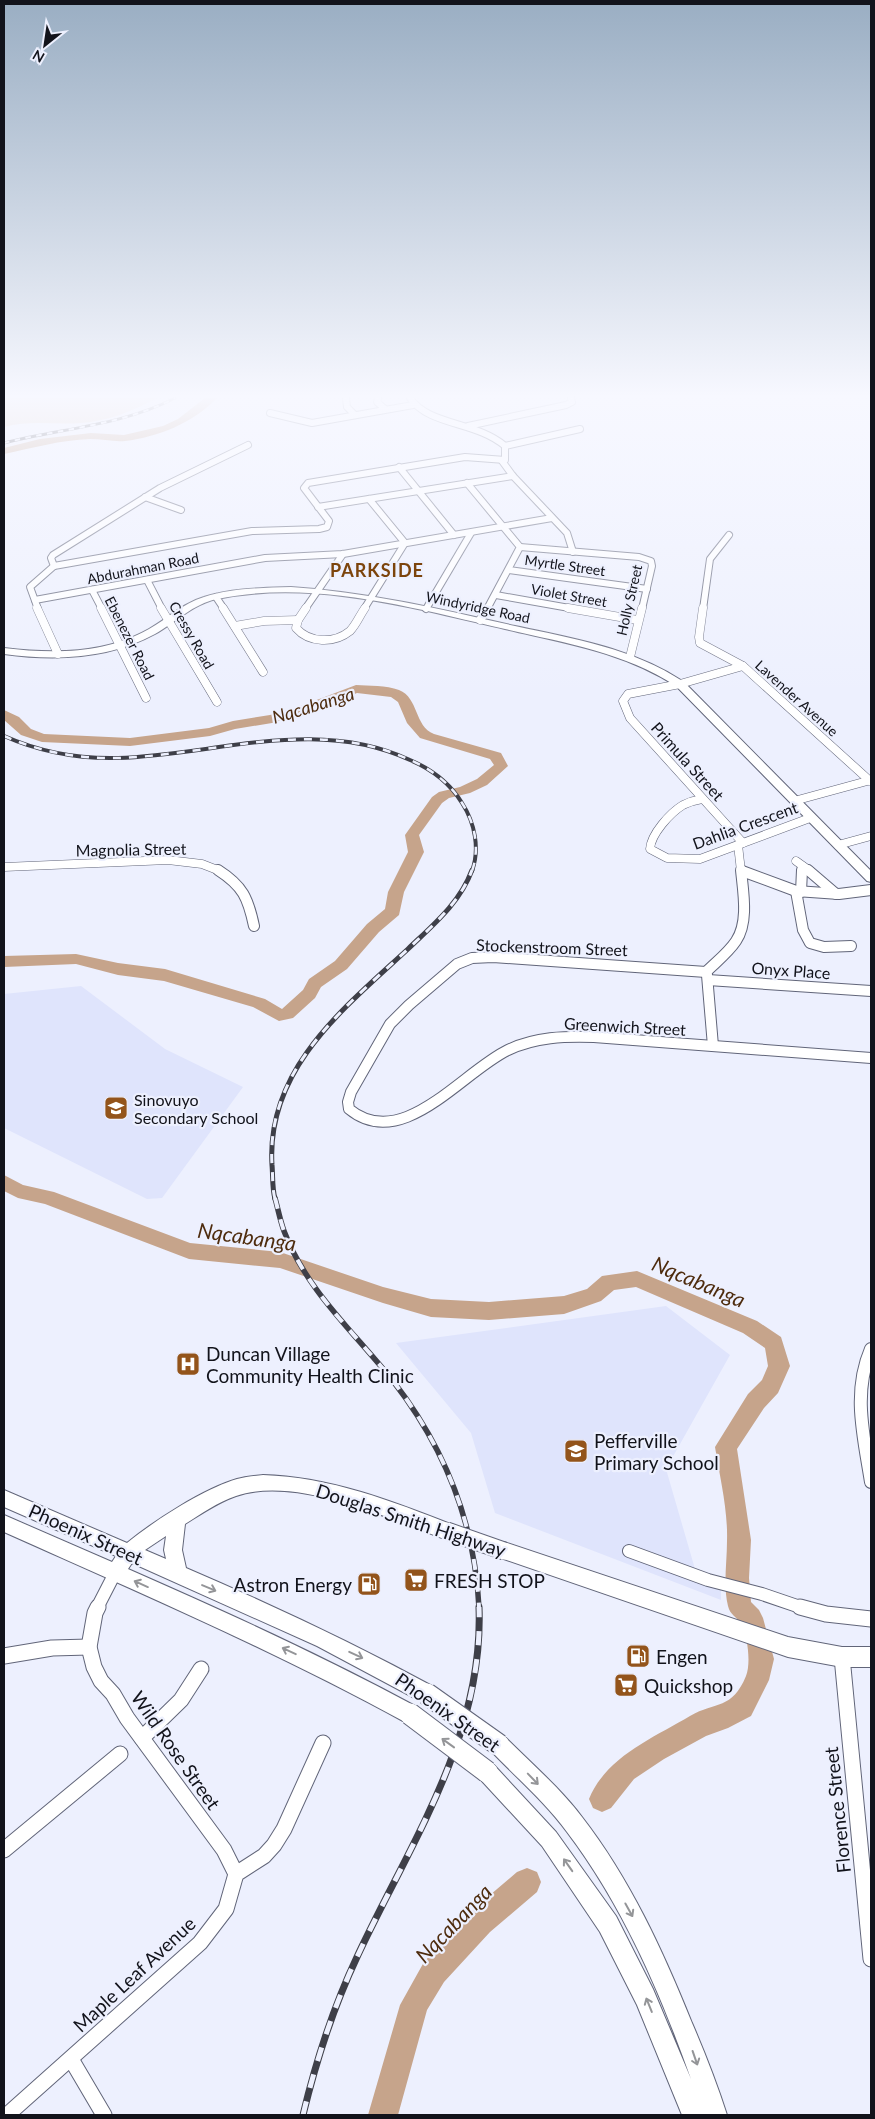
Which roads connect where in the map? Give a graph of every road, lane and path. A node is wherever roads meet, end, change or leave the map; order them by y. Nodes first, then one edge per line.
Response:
1 (145, 497) joint
2 (311, 497) edge
3 (382, 497) edge
4 (424, 497) edge
5 (478, 497) edge
6 (532, 497) edge
7 (369, 499) junction
8 (318, 507) junction
9 (181, 510) dead end
10 (552, 518) junction
11 (503, 527) junction
12 (471, 533) junction
13 (454, 535) junction
14 (730, 535) dead end
15 (405, 543) junction
16 (520, 547) junction
17 (573, 552) junction
18 (343, 554) junction
19 (54, 566) junction
20 (509, 570) junction
21 (147, 580) junction
22 (646, 589) junction
23 (92, 590) junction
24 (317, 592) junction
25 (496, 594) junction
26 (216, 597) junction
27 (371, 599) junction
28 (35, 600) junction
29 (426, 609) junction
30 (298, 620) junction
31 (480, 620) junction
32 (637, 620) junction
33 (168, 621) junction
34 (235, 626) junction
35 (119, 646) junction
36 (4, 651) edge
37 (58, 654) junction
38 (630, 657) junction
39 (743, 666) junction
40 (263, 672) dead end
41 (680, 684) junction
42 (146, 698) dead end
43 (217, 702) dead end
44 (870, 780) edge
45 (702, 799) junction
46 (794, 801) junction
47 (810, 818) junction
48 (871, 836) edge
49 (741, 844) junction
50 (838, 845) junction
51 (4, 867) edge
52 (742, 871) junction
53 (871, 878) edge
54 (871, 890) edge
55 (798, 892) junction
56 (836, 894) junction
57 (254, 926) dead end
58 (851, 946) dead end
59 (707, 976) junction
60 (871, 991) edge
61 (713, 1046) junction
62 (871, 1058) edge
63 (399, 1120) joint
64 (871, 1348) edge
65 (871, 1482) edge
66 (4, 1498) edge
67 (177, 1520) junction
68 (4, 1523) edge
69 (629, 1551) dead end
70 (128, 1554) junction
71 (115, 1573) junction
72 (178, 1575) junction
73 (871, 1619) edge
74 (89, 1647) junction
75 (4, 1656) edge
76 (842, 1657) junction
77 (871, 1657) edge
78 (202, 1669) dead end
79 (142, 1738) junction
80 (323, 1743) dead end
81 (120, 1754) dead end
82 (4, 1850) edge
83 (236, 1874) junction
84 (871, 1959) edge
85 (71, 2059) junction
86 (7, 2115) edge
87 (104, 2115) edge
88 (694, 2115) edge
89 (715, 2115) edge

1 - 9 street
1 - 19 street
2 - 8 street
3 - 7 street
4 - 13 street
5 - 11 street
6 - 10 street
7 - 8 street
7 - 15 street
8 - 19 street
10 - 11 street, Abdurahman Road
10 - 17 street
11 - 12 street, Abdurahman Road
11 - 16 street
12 - 13 street, Abdurahman Road
12 - 29 street
13 - 15 street, Abdurahman Road
14 - 39 street, Lavender Avenue
15 - 18 street, Abdurahman Road
15 - 27 street
16 - 17 street, Holly Street
16 - 20 street
17 - 22 street, Holly Street
18 - 21 street, Abdurahman Road
18 - 24 street
19 - 28 street
20 - 22 street, Myrtle Street
20 - 25 street
21 - 23 street, Abdurahman Road
21 - 33 street, Cressy Road
22 - 32 street, Holly Street
23 - 28 street, Abdurahman Road
23 - 35 street, Ebenezer Road
24 - 26 street, Windyridge Road
24 - 27 street, Windyridge Road
24 - 30 street
25 - 31 street
25 - 32 street, Violet Street
26 - 33 street, Windyridge Road
26 - 34 street
27 - 29 street, Windyridge Road
27 - 30 street
28 - 37 street
29 - 31 street, Windyridge Road
30 - 34 street
31 - 38 street, Windyridge Road
32 - 38 street, Holly Street
33 - 35 street, Windyridge Road
33 - 43 street, Cressy Road
34 - 40 street
35 - 37 street, Windyridge Road
35 - 42 street, Ebenezer Road
36 - 37 street, Windyridge Road
38 - 41 street, Windyridge Road
39 - 41 street
39 - 44 street, Lavender Avenue
41 - 45 street, Primula Street
41 - 46 street, Windyridge Road
44 - 46 street
45 - 49 street, Primula Street
45 - 49 street, Dahlia Crescent
46 - 47 street, Windyridge Road
47 - 49 street, Dahlia Crescent
47 - 50 street, Windyridge Road
48 - 50 street
49 - 52 street
50 - 53 street, Windyridge Road
51 - 57 street, Magnolia Street
52 - 55 street
52 - 59 street
54 - 56 street
55 - 56 street
55 - 56 street
55 - 58 street
59 - 60 street, Onyx Place
59 - 61 street
59 - 63 street, Stockenstroom Street
61 - 62 street, Greenwich Street
61 - 63 street, Greenwich Street
64 - 65 street
66 - 70 street, Phoenix Street
67 - 70 street, Douglas Smith Highway
67 - 72 street
67 - 76 street, Douglas Smith Highway, bridge
68 - 71 street, Phoenix Street
69 - 73 street
70 - 71 street, Douglas Smith Highway
70 - 72 street, Phoenix Street
71 - 74 street, Wild Rose Street
88 -> 71 street, Phoenix Street, bridge
72 -> 89 street, Phoenix Street, bridge
74 - 75 street
74 - 79 street, Wild Rose Street
76 - 77 street, Douglas Smith Highway
76 - 84 street, Florence Street
78 - 79 street
79 - 83 street, Wild Rose Street
80 - 83 street
81 - 82 street
83 - 85 street, Maple Leaf Avenue
85 - 86 street, Maple Leaf Avenue
85 - 87 street

